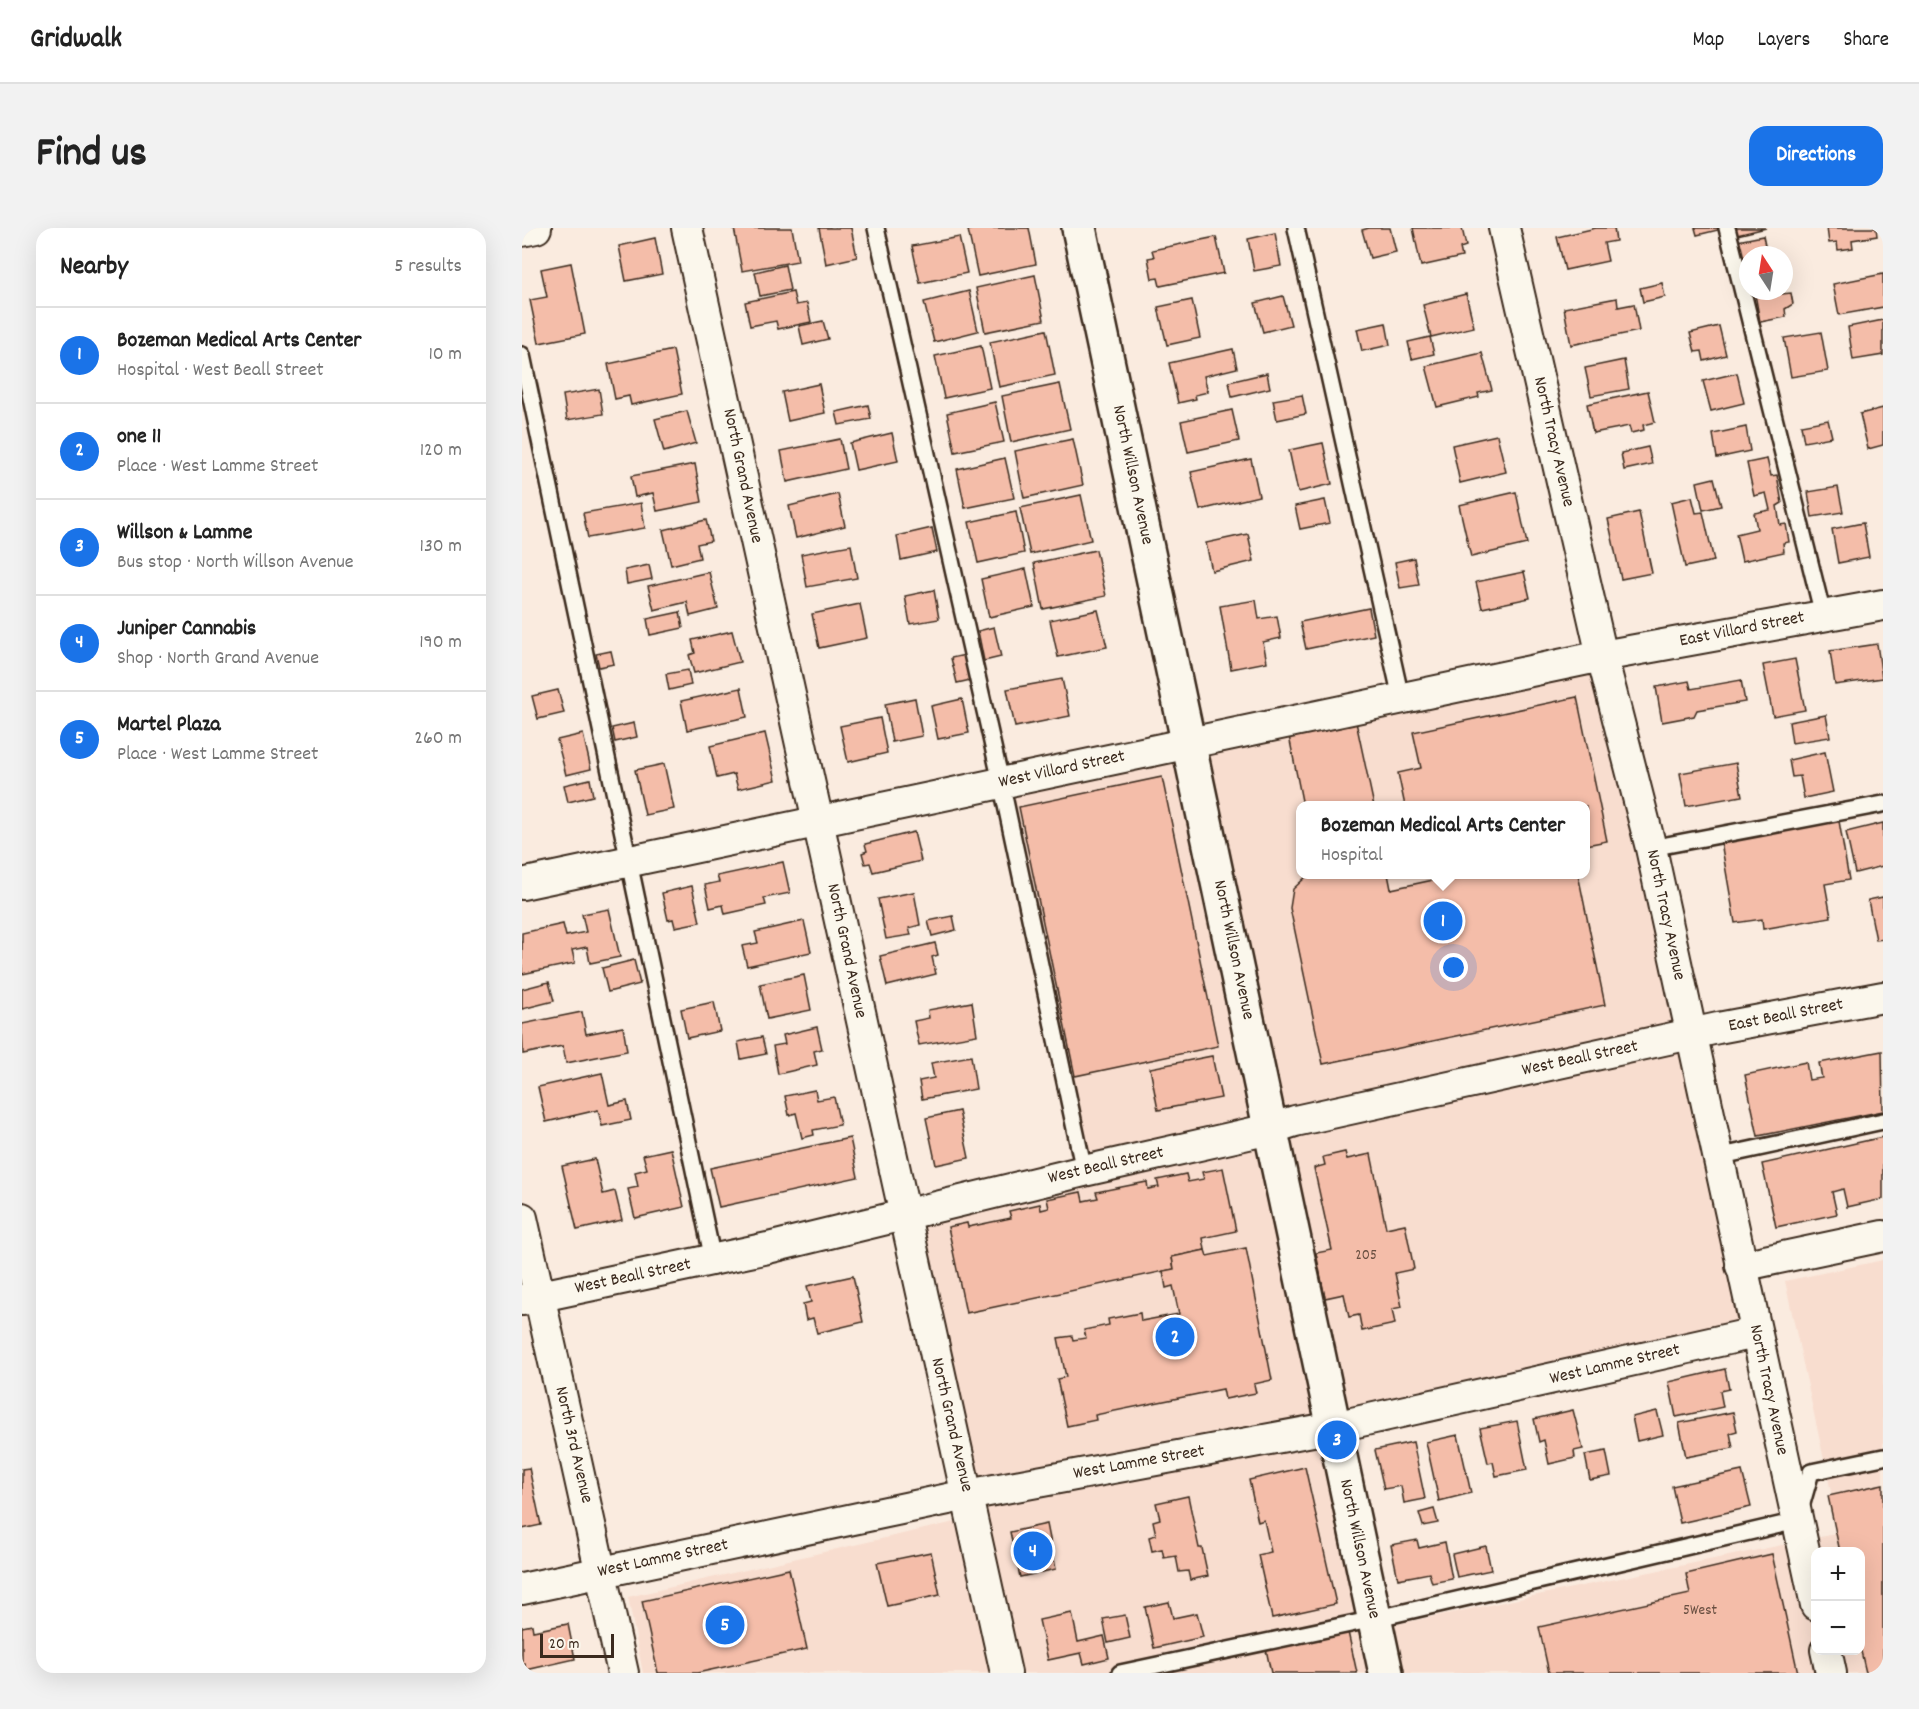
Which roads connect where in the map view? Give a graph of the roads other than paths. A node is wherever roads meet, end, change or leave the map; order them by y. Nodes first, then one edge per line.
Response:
1 (536, 228) edge
2 (687, 228) edge
3 (876, 228) edge
4 (1079, 228) edge
5 (1296, 228) edge
6 (1504, 228) edge
7 (1727, 228) edge
8 (522, 231) edge
9 (522, 355) edge
10 (1883, 605) edge
11 (1823, 615) junction
12 (1602, 656) junction
13 (1401, 698) junction
14 (1188, 743) junction
15 (1001, 782) junction
16 (1883, 804) edge
17 (818, 821) junction
18 (1651, 848) junction
19 (628, 861) junction
20 (522, 884) edge
21 (1883, 997) edge
22 (1690, 1035) junction
23 (1883, 1121) edge
24 (1270, 1129) junction
25 (1717, 1157) junction
26 (1084, 1171) junction
27 (904, 1215) junction
28 (522, 1218) edge
29 (1883, 1236) edge
30 (713, 1260) junction
31 (1741, 1266) junction
32 (531, 1298) edge
33 (1755, 1333) junction
34 (1334, 1427) junction
35 (1883, 1457) edge
36 (967, 1495) junction
37 (1797, 1521) junction
38 (602, 1572) junction
39 (522, 1589) edge
40 (1814, 1601) edge
41 (1374, 1618) junction
42 (1827, 1655) edge
43 (623, 1673) edge
44 (1006, 1673) edge
45 (1120, 1673) edge
46 (1386, 1673) edge
47 (1831, 1673) edge

1 - 8 street
2 - 17 street, North Grand Avenue
3 - 15 lane
4 - 14 street, North Willson Avenue
5 - 13 lane
6 - 12 street, North Tracy Avenue
7 - 11 lane
9 - 19 lane
10 - 11 street, East Villard Street
11 - 12 street, East Villard Street
12 - 13 street, West Villard Street
12 - 18 street, North Tracy Avenue
13 - 14 street, West Villard Street
14 - 15 street, West Villard Street
14 - 24 street, North Willson Avenue
15 - 17 street, West Villard Street
15 - 26 lane
16 - 18 lane
17 - 19 street, West Villard Street
17 - 27 street, North Grand Avenue
18 - 22 street, North Tracy Avenue
19 - 20 street, West Villard Street
19 - 30 lane
21 - 22 street, East Beall Street
22 - 24 street, West Beall Street
22 - 25 street, North Tracy Avenue
23 - 25 lane
24 - 26 street, West Beall Street
24 - 34 street, North Willson Avenue
25 - 31 street, North Tracy Avenue
26 - 27 street, West Beall Street
27 - 30 street, West Beall Street
27 - 36 street, North Grand Avenue
28 - 32 street, North 3rd Avenue
29 - 31 street
30 - 32 street, West Beall Street
31 - 33 street, North Tracy Avenue
32 - 38 street, North 3rd Avenue
33 - 34 street, West Lamme Street
33 - 37 street, North Tracy Avenue
34 - 36 street, West Lamme Street
34 - 41 street, North Willson Avenue
35 - 37 lane
36 - 38 street, West Lamme Street
36 - 44 street, North Grand Avenue
37 - 40 street, North Tracy Avenue
37 - 41 lane
38 - 39 street, West Lamme Street
38 - 43 street, North 3rd Avenue
41 - 45 lane
41 - 46 street, North Willson Avenue
42 - 47 street

